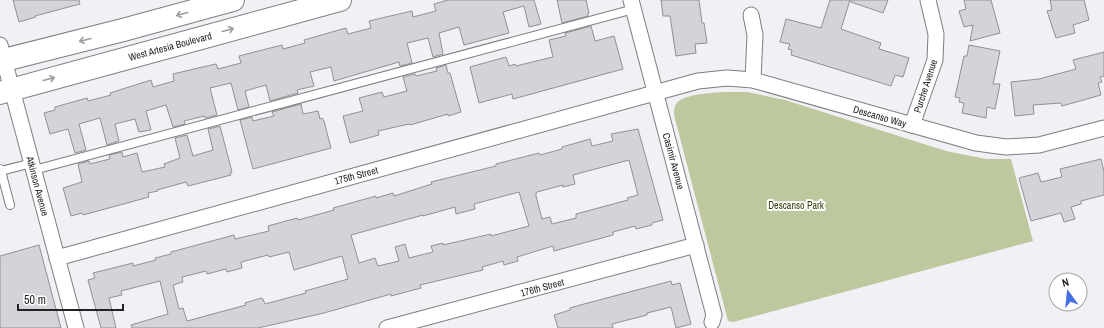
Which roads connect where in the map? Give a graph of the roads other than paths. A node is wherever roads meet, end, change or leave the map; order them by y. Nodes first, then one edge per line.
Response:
1 (233, 0) edge
2 (340, 0) edge
3 (928, 0) edge
4 (204, 4) edge
5 (632, 4) edge
6 (751, 15) dead end
7 (1, 55) edge
8 (753, 80) junction
9 (6, 91) edge
10 (655, 92) junction
11 (912, 125) junction
12 (1104, 128) edge
13 (33, 166) junction
14 (0, 170) edge
15 (10, 205) dead end
16 (696, 245) junction
17 (57, 258) junction
18 (712, 322) dead end
19 (76, 328) edge
20 (387, 328) edge

1 - 4 main road
9 -> 2 main road, West Artesia Boulevard
3 - 11 street, Purche Avenue
4 -> 7 main road
5 - 10 street, Casimir Avenue
5 - 13 lane
6 - 8 street
7 - 9 street, Atkinson Avenue
8 - 10 street, Descanso Way
8 - 11 street, Descanso Way
9 - 13 street, Atkinson Avenue
10 - 16 street, Casimir Avenue
10 - 17 street, 175th Street
11 - 12 street, Descanso Way
13 - 14 lane
13 - 17 street, Atkinson Avenue
14 - 15 lane
16 - 18 street, Casimir Avenue
16 - 20 street, 176th Street
17 - 19 street, Atkinson Avenue

